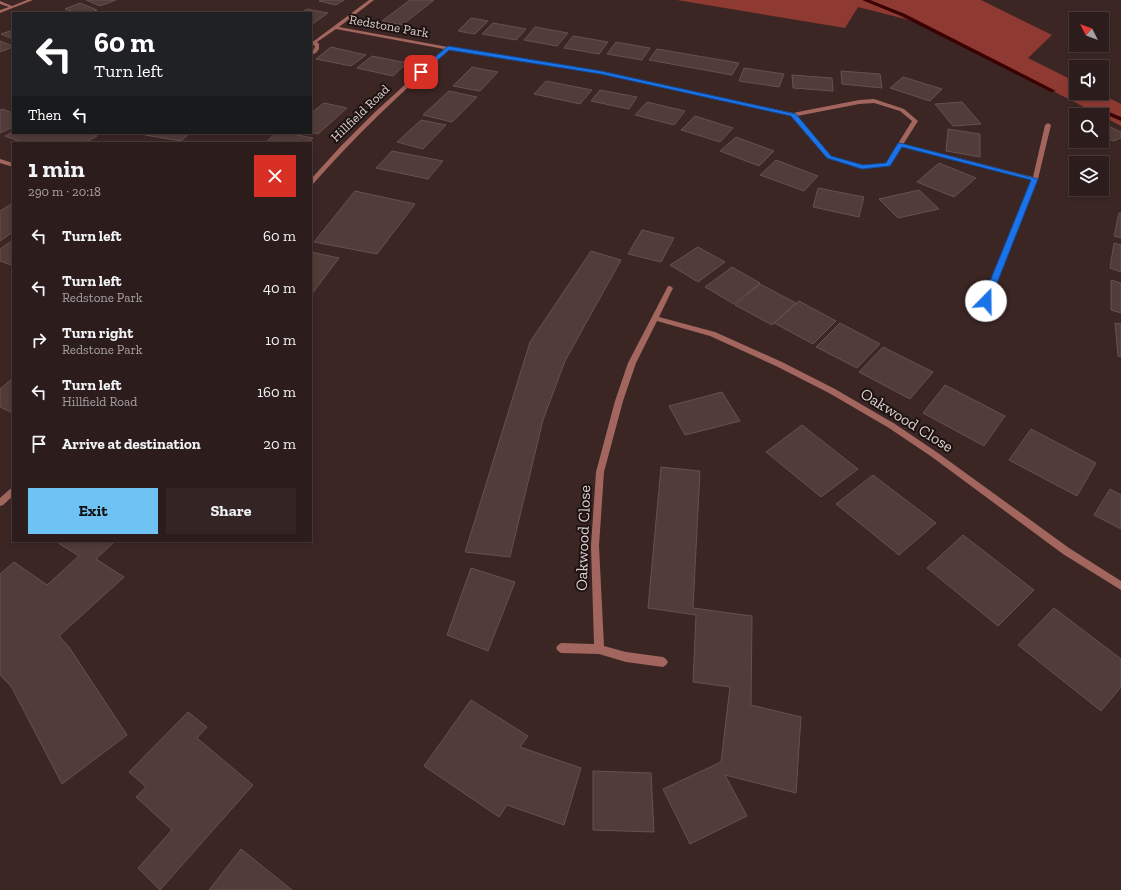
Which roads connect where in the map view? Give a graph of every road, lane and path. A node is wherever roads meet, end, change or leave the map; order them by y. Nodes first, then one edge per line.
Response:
1 (31, 0) edge
2 (372, 0) edge
3 (0, 2) edge
4 (12, 7) junction
5 (0, 12) edge
6 (334, 27) junction
7 (313, 42) edge
8 (448, 48) junction
9 (312, 53) edge
10 (793, 115) junction
11 (1048, 125) dead end
12 (900, 145) junction
13 (0, 160) edge
14 (12, 165) edge
15 (1034, 179) junction
16 (312, 182) edge
17 (670, 288) dead end
18 (986, 301) dead end
19 (655, 318) junction
20 (12, 492) edge
21 (0, 502) edge
22 (1121, 586) edge
23 (561, 648) dead end
24 (599, 649) junction
25 (663, 662) dead end

1 - 4 street
2 - 6 street
3 - 4 street
4 - 5 street
6 - 7 street
6 - 8 street, Redstone Park
7 - 9 street
8 - 10 street, Redstone Park
8 - 16 street, Hillfield Road
10 - 12 street, Redstone Park
10 - 12 street, Redstone Park
11 - 15 street
12 - 15 street
13 - 14 street
15 - 18 street
17 - 19 street, Oakwood Close
19 - 22 street, Oakwood Close
19 - 24 street, Oakwood Close
20 - 21 street
23 - 24 street
24 - 25 street

